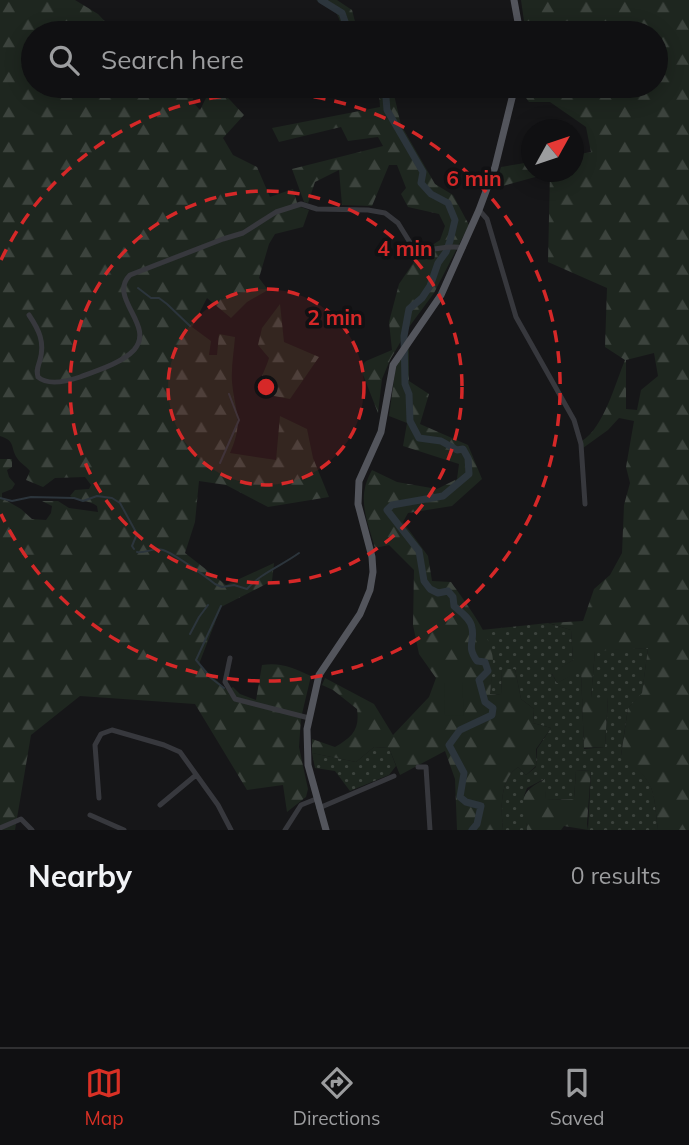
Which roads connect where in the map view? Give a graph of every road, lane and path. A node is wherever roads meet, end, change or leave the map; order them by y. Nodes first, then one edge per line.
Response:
1 (514, 0) edge
2 (518, 21) edge
3 (512, 98) edge
4 (480, 210) junction
5 (463, 248) junction
6 (29, 315) dead end
7 (585, 504) dead end
8 (230, 657) dead end
9 (309, 719) junction
10 (418, 767) dead end
11 (196, 775) junction
12 (394, 776) dead end
13 (99, 798) dead end
14 (316, 799) junction
15 (160, 805) dead end
16 (319, 808) junction
17 (90, 815) dead end
18 (0, 828) edge
19 (32, 830) edge
20 (124, 830) edge
21 (231, 830) edge
22 (285, 830) edge
23 (326, 830) edge
24 (430, 830) edge

1 - 2 main road
3 - 4 main road
4 - 5 main road
4 - 7 street
5 - 6 street
5 - 9 main road
8 - 9 street
9 - 14 main road
10 - 24 street
11 - 13 street
11 - 15 street
11 - 21 street
12 - 16 street
14 - 16 main road
14 - 22 street
16 - 23 main road
17 - 20 street
18 - 19 street

